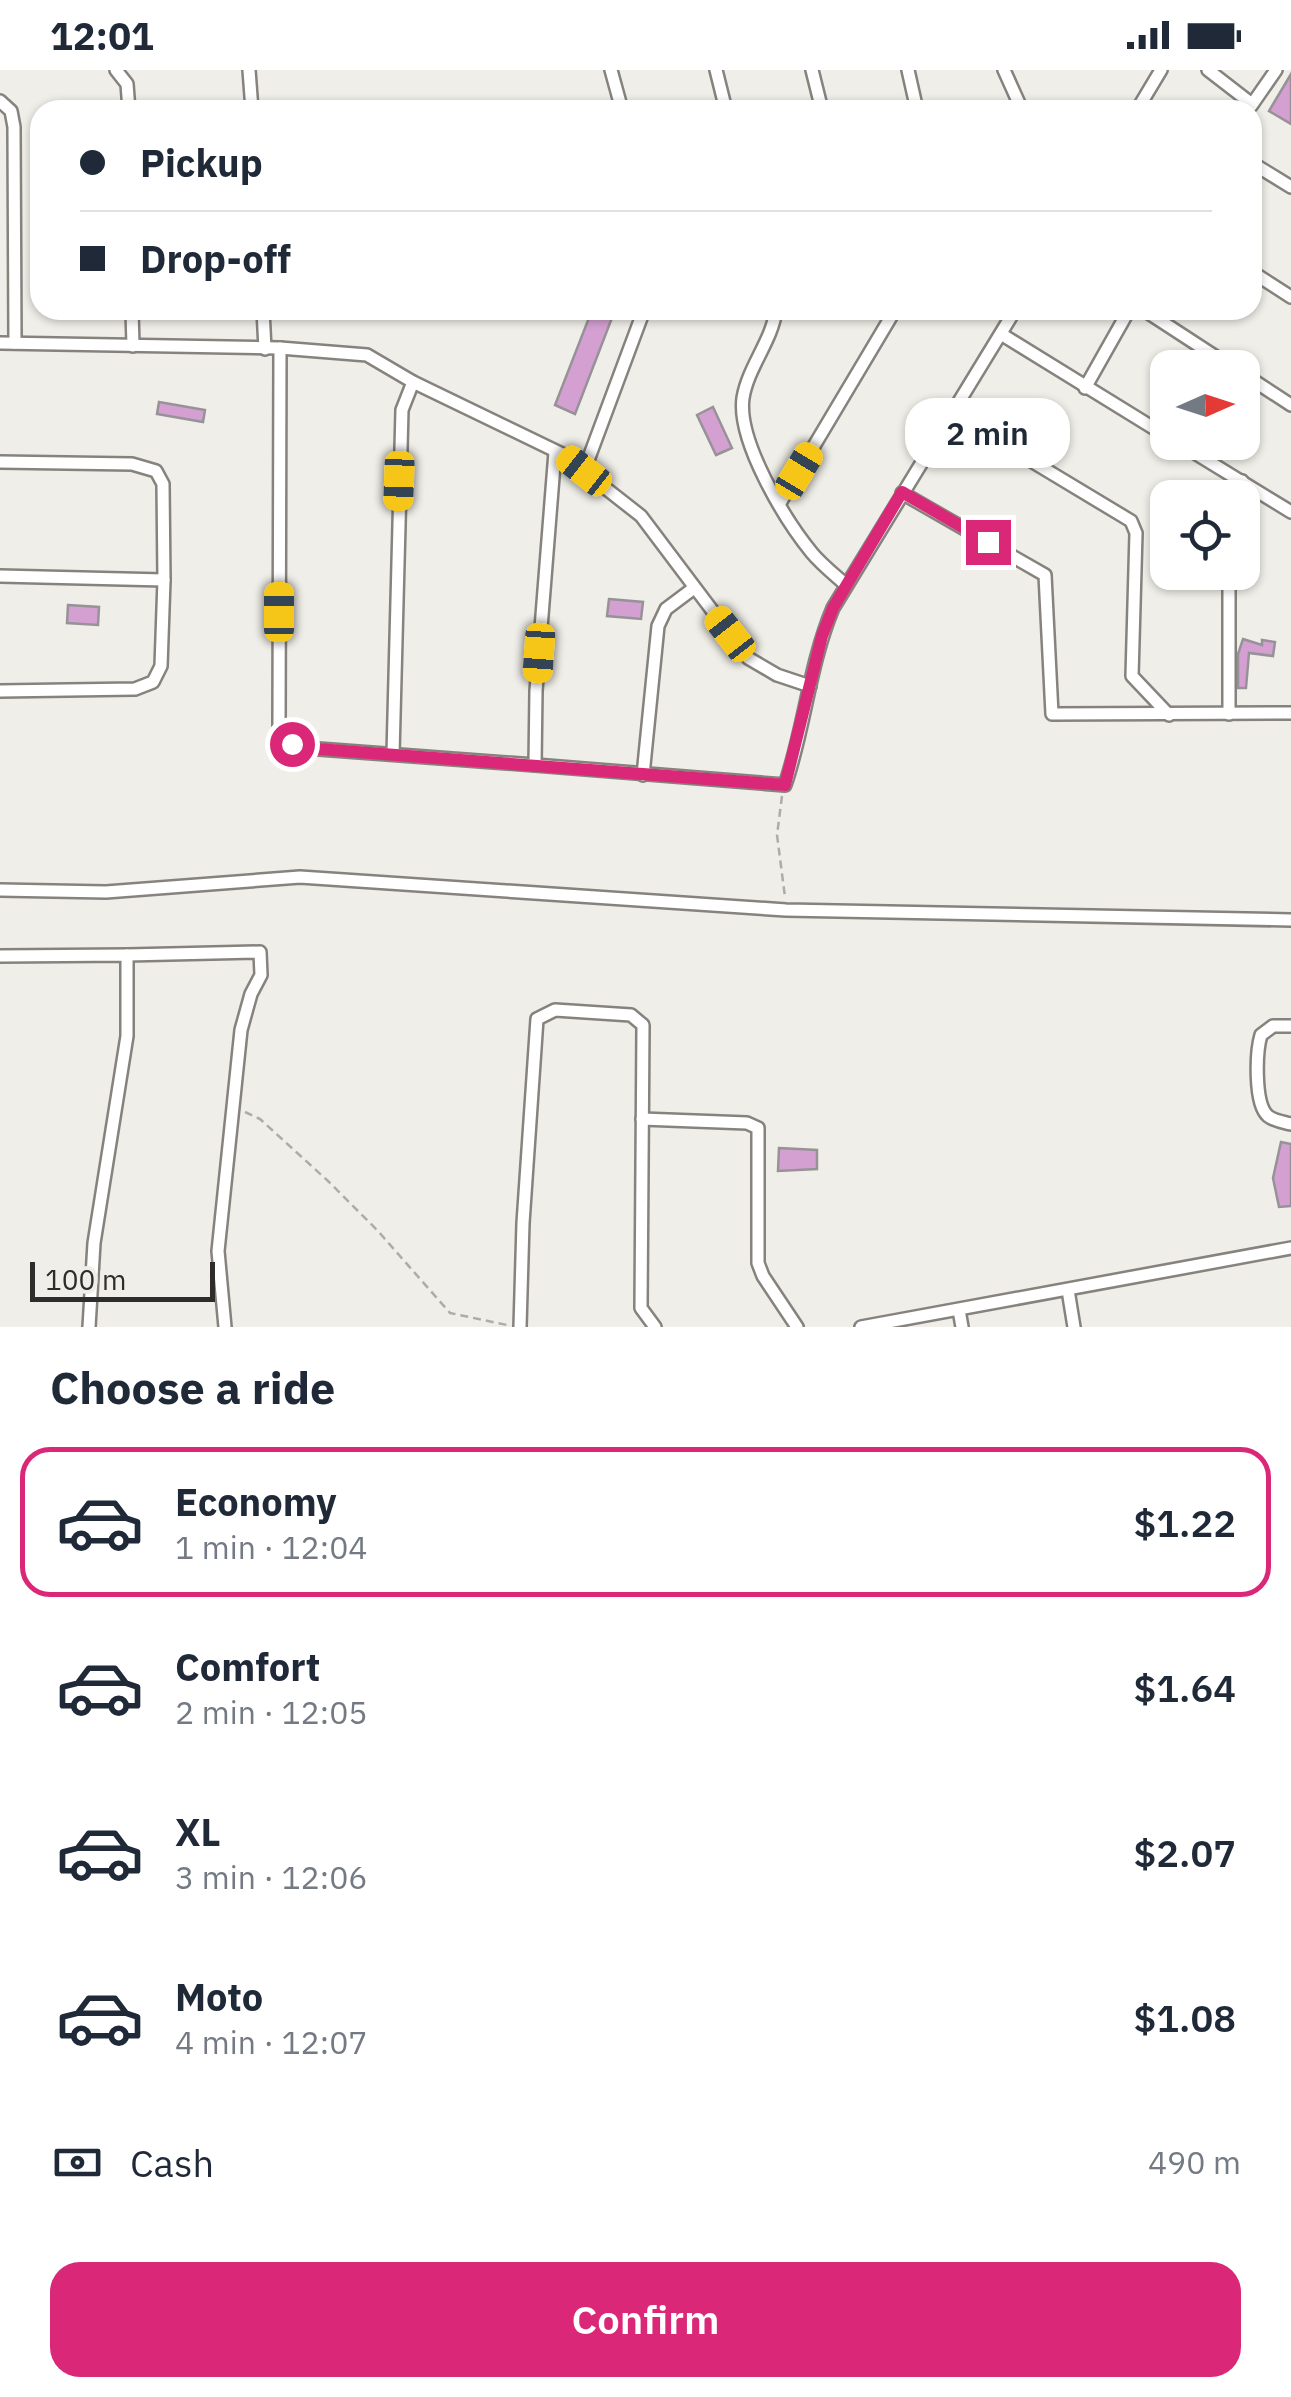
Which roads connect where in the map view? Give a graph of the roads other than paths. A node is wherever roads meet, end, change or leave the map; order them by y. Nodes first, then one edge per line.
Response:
1 (116, 70) edge
2 (249, 70) edge
3 (611, 70) edge
4 (716, 70) edge
5 (812, 70) edge
6 (908, 70) edge
7 (1004, 70) edge
8 (1161, 70) edge
9 (1208, 70) edge
10 (1276, 70) edge
11 (128, 100) edge
12 (251, 100) edge
13 (619, 100) edge
14 (724, 100) edge
15 (820, 100) edge
16 (916, 100) edge
17 (1018, 100) edge
18 (1142, 100) edge
19 (1243, 100) edge
20 (1256, 100) edge
21 (0, 101) edge
22 (1262, 169) edge
23 (1291, 187) edge
24 (1262, 278) edge
25 (1291, 296) edge
26 (132, 320) edge
27 (263, 320) edge
28 (640, 320) edge
29 (774, 320) edge
30 (889, 320) edge
31 (1009, 320) edge
32 (1123, 320) edge
33 (1159, 320) edge
34 (1000, 334) junction
35 (0, 343) edge
36 (15, 344) junction
37 (133, 346) junction
38 (280, 348) junction
39 (265, 349) junction
40 (1205, 350) edge
41 (413, 382) junction
42 (1260, 385) edge
43 (1085, 388) junction
44 (1291, 404) edge
45 (950, 412) junction
46 (1150, 426) edge
47 (555, 452) junction
48 (1206, 460) edge
49 (0, 462) edge
50 (584, 471) junction
51 (1239, 480) edge
52 (902, 492) junction
53 (1260, 493) edge
54 (780, 503) junction
55 (1291, 512) edge
56 (0, 576) edge
57 (164, 580) junction
58 (846, 585) junction
59 (694, 588) junction
60 (1230, 590) edge
61 (810, 686) junction
62 (0, 691) edge
63 (1291, 713) edge
64 (1229, 714) junction
65 (1169, 715) junction
66 (393, 754) junction
67 (535, 766) junction
68 (644, 775) junction
69 (0, 890) edge
70 (1291, 920) edge
71 (127, 955) junction
72 (0, 956) edge
73 (1291, 1026) edge
74 (642, 1119) junction
75 (1291, 1124) edge
76 (1291, 1248) edge
77 (1068, 1290) junction
78 (959, 1310) junction
79 (89, 1327) edge
80 (225, 1327) edge
81 (518, 1327) edge
82 (656, 1327) edge
83 (797, 1327) edge
84 (861, 1327) edge
85 (962, 1327) edge
86 (1074, 1327) edge

1 - 11 street
2 - 12 street
3 - 13 street
4 - 14 street
5 - 15 street
6 - 16 street
7 - 17 street
8 - 18 street
9 - 19 street
10 - 20 street
21 - 36 street
22 - 23 street
24 - 25 street
26 - 37 street
27 - 39 street
28 - 50 street
29 - 54 street
30 - 54 street
31 - 34 street
32 - 43 street
33 - 40 street
34 - 43 street
34 - 45 street
35 - 36 street
36 - 37 street
37 - 39 street
38 - 39 street
38 - 41 street
38 - 66 street
41 - 47 street
41 - 66 street
42 - 44 street
43 - 46 street
45 - 52 street
45 - 65 street
47 - 50 street
47 - 67 street
48 - 51 street
49 - 57 street
50 - 59 street
52 - 58 street
52 - 65 street
53 - 55 street
54 - 58 street
56 - 57 street
57 - 62 street
58 - 61 street
59 - 61 street
59 - 68 street
60 - 64 street
61 - 68 street
63 - 64 street
64 - 65 street
66 - 67 street
67 - 68 street
69 - 70 street
71 - 72 street
71 - 79 street
71 - 80 street
73 - 75 street
74 - 81 street
74 - 82 street
74 - 83 street
76 - 77 street
77 - 78 street
77 - 86 street
78 - 84 street
78 - 85 street

